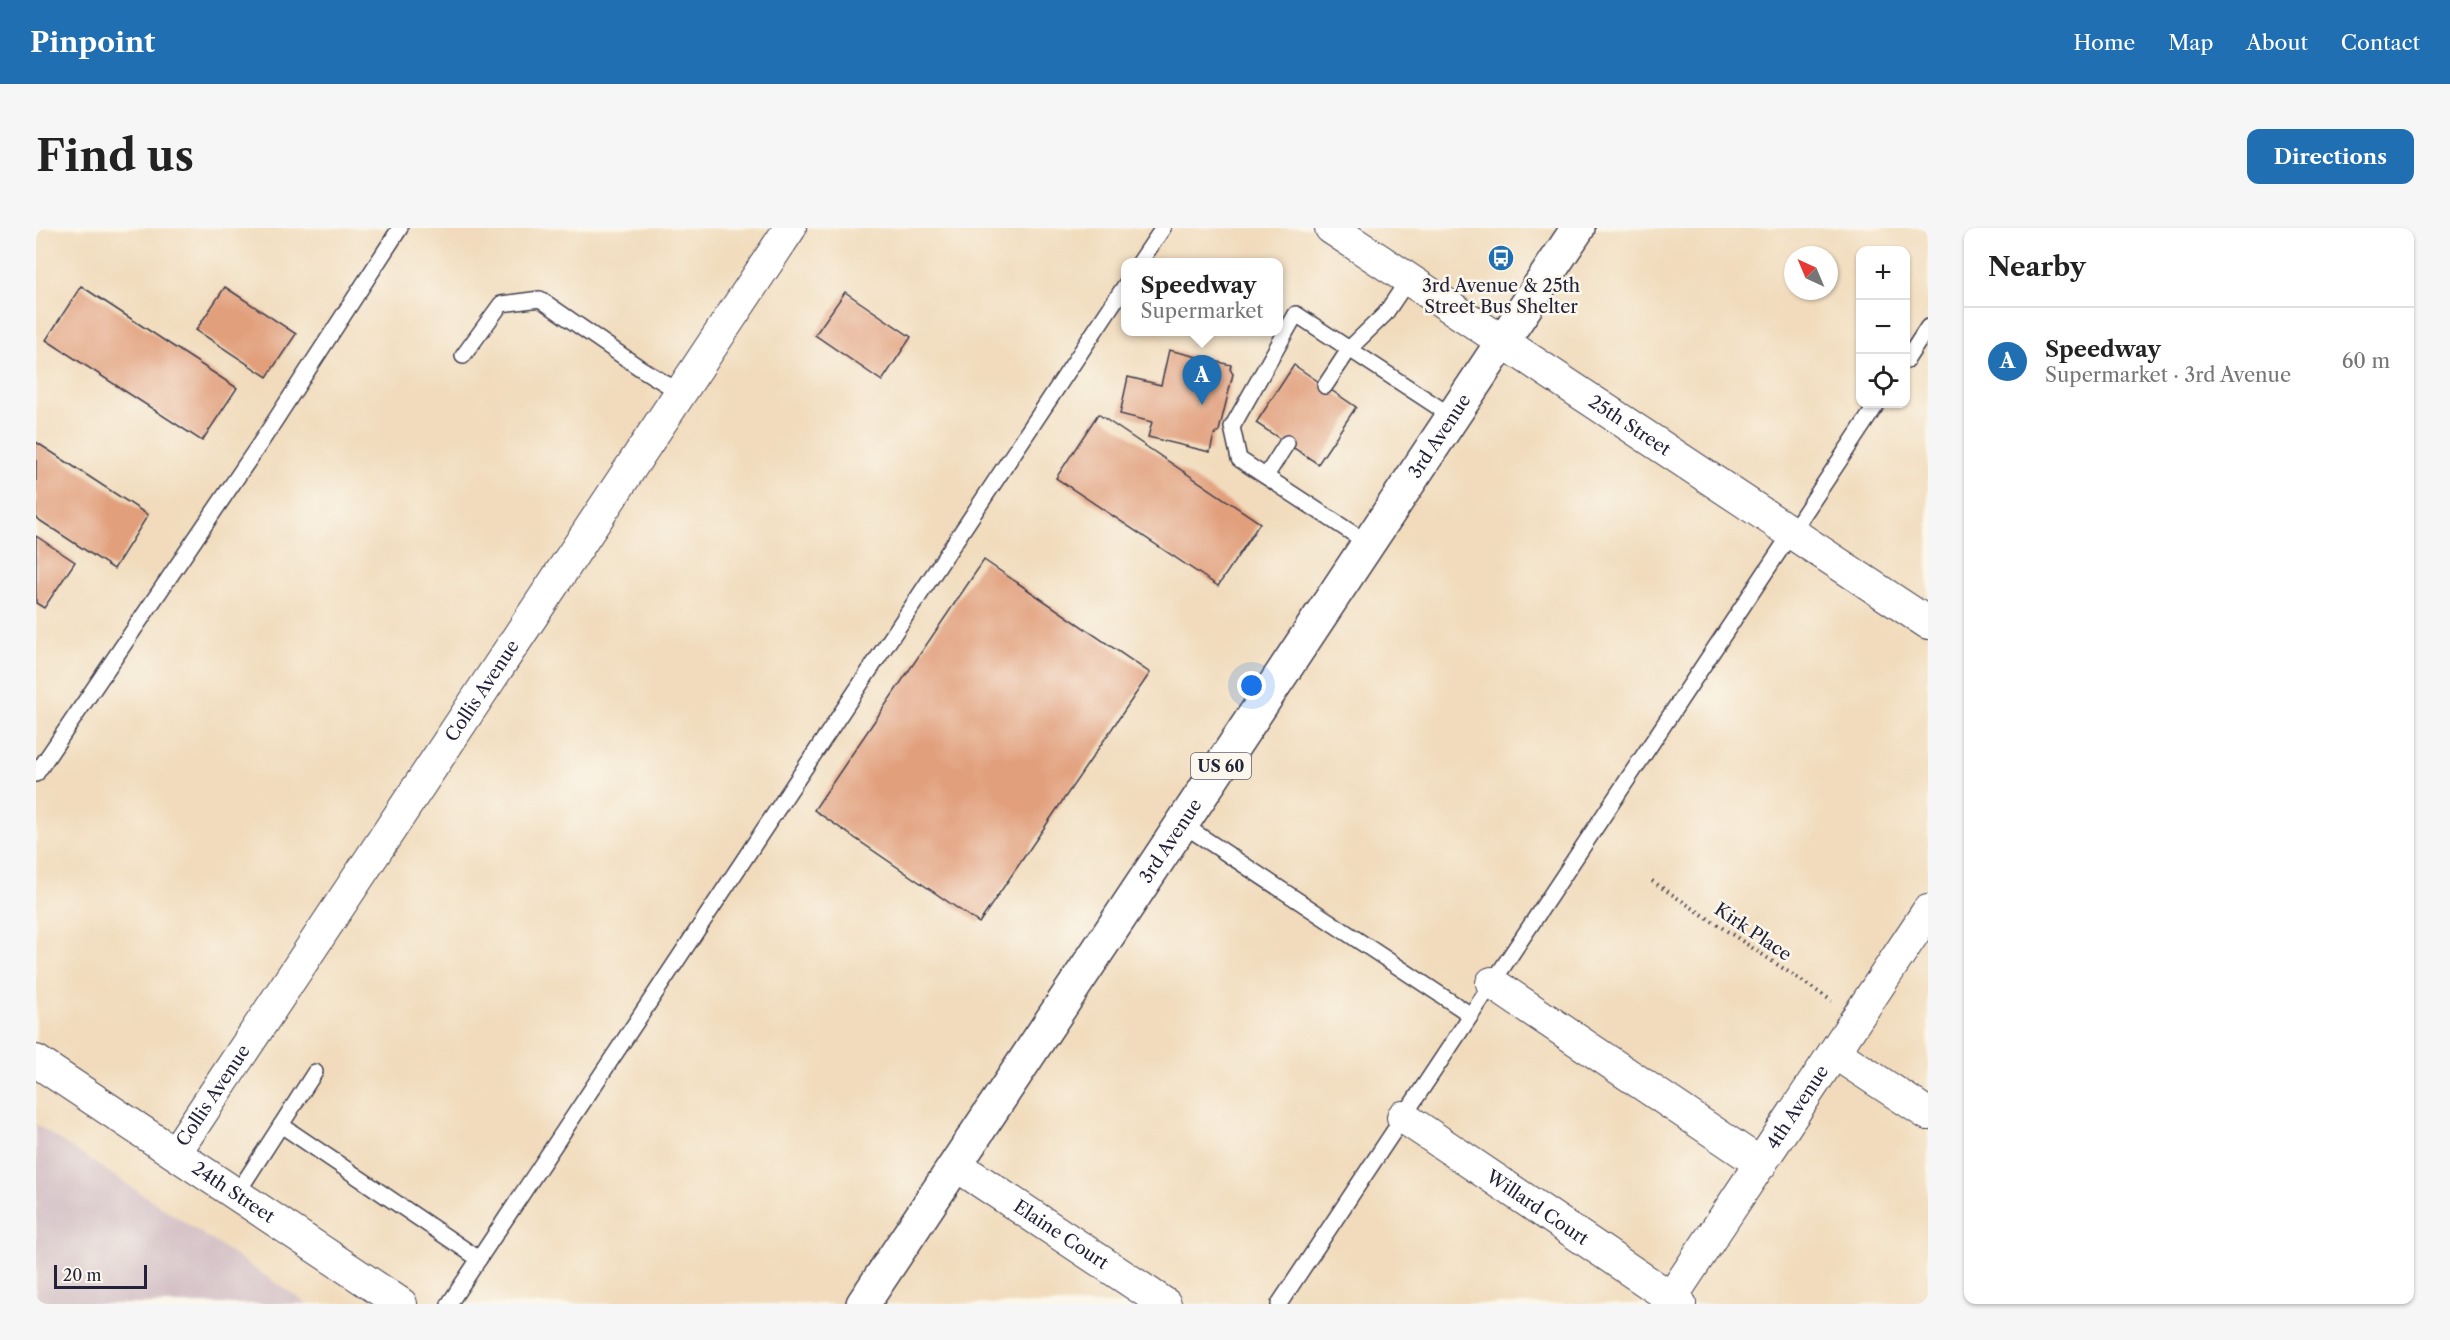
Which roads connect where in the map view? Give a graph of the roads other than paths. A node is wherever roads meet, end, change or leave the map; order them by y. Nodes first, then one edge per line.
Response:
1 (400, 228) edge
2 (790, 228) edge
3 (1163, 228) edge
4 (1331, 228) edge
5 (1578, 228) edge
6 (1143, 258) edge
7 (1408, 280) junction
8 (1121, 290) edge
9 (1928, 327) edge
10 (1503, 342) junction
11 (1350, 348) junction
12 (1910, 354) edge
13 (463, 356) dead end
14 (1324, 386) dead end
15 (681, 393) junction
16 (1874, 408) edge
17 (1453, 417) junction
18 (1287, 443) dead end
19 (1266, 476) junction
20 (1791, 533) junction
21 (1369, 544) junction
22 (1928, 623) edge
23 (36, 774) edge
24 (1182, 824) junction
25 (1928, 911) edge
26 (1492, 982) junction
27 (1471, 1016) junction
28 (1834, 1053) junction
29 (36, 1061) edge
30 (315, 1072) dead end
31 (1928, 1114) edge
32 (1403, 1117) junction
33 (282, 1125) junction
34 (175, 1154) junction
35 (1761, 1164) junction
36 (956, 1165) junction
37 (236, 1195) junction
38 (478, 1259) junction
39 (1673, 1302) edge
40 (401, 1304) edge
41 (449, 1304) edge
42 (863, 1304) edge
43 (1165, 1304) edge
44 (1279, 1304) edge

1 - 23 lane
2 - 15 street, Collis Avenue
3 - 6 lane
4 - 7 street, 25th Street
5 - 10 main road, 3rd Avenue / US 60
7 - 10 street, 25th Street
7 - 11 lane
8 - 38 lane
9 - 12 lane
10 - 17 main road, 3rd Avenue / US 60
10 - 20 street, 25th Street
11 - 14 lane
11 - 17 lane
11 - 19 lane
13 - 15 lane
15 - 34 street, Collis Avenue
16 - 20 lane
17 - 21 main road, 3rd Avenue / US 60
18 - 19 lane
19 - 21 lane
20 - 22 street, 25th Street
20 - 26 lane
21 - 24 main road, 3rd Avenue / US 60
24 - 27 lane
24 - 36 main road, 3rd Avenue / US 60
25 - 28 street, 4th Avenue
26 - 27 lane
26 - 35 street
27 - 32 lane
28 - 31 street
28 - 35 street, 4th Avenue
29 - 34 street, 24th Street
30 - 33 lane
32 - 39 street, Willard Court
32 - 44 lane
33 - 37 lane
33 - 38 lane
34 - 37 street, 24th Street
35 - 39 street, 4th Avenue
36 - 42 main road, 3rd Avenue / US 60
36 - 43 street, Elaine Court
37 - 40 street, 24th Street
38 - 41 lane

